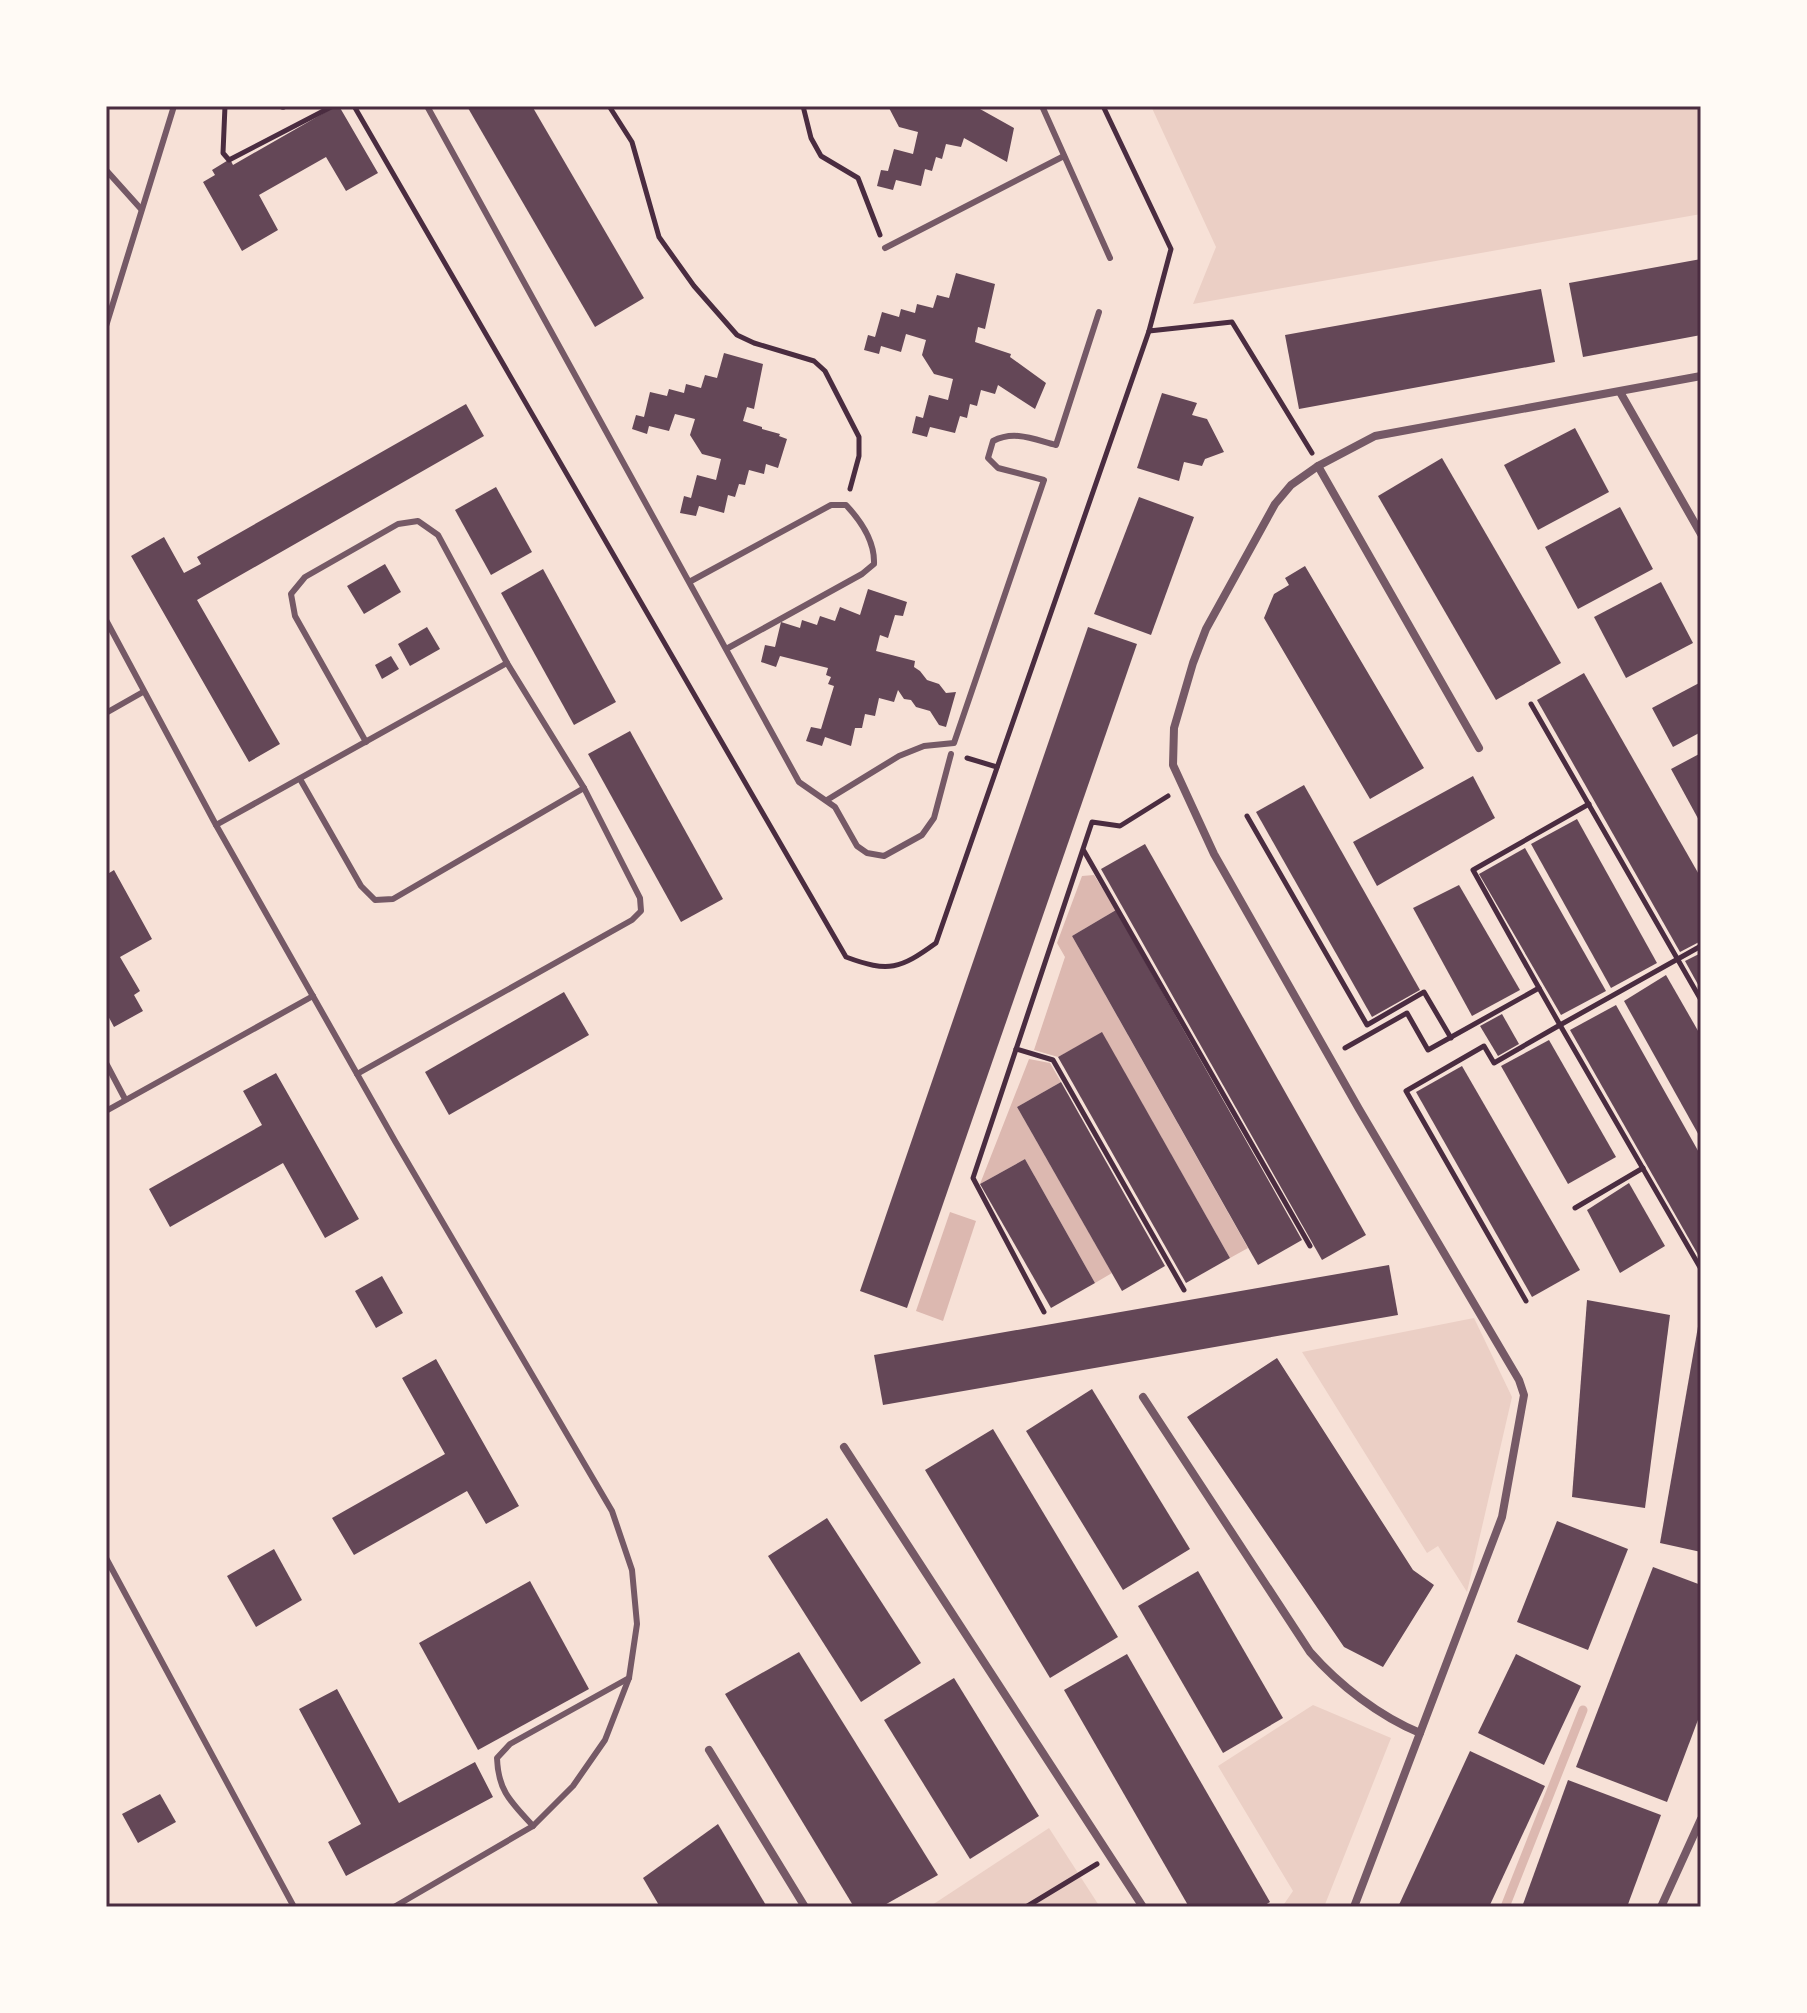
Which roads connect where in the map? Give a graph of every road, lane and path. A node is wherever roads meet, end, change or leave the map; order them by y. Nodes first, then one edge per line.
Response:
1 (174, 106) edge
2 (225, 106) edge
3 (333, 106) edge
4 (427, 106) edge
5 (609, 106) edge
6 (803, 106) edge
7 (1042, 106) edge
8 (1103, 106) edge
9 (1064, 156) junction
10 (106, 170) edge
11 (141, 209) junction
12 (885, 248) joint
13 (1110, 258) dead end
14 (1099, 312) dead end
15 (106, 326) edge
16 (1701, 376) edge
17 (1620, 392) junction
18 (1326, 448) dead end
19 (1313, 455) junction
20 (1302, 463) dead end
21 (1318, 466) junction
22 (846, 505) junction
23 (1701, 534) edge
24 (691, 581) junction
25 (106, 620) edge
26 (728, 648) junction
27 (507, 663) junction
28 (143, 692) junction
29 (1531, 704) dead end
30 (106, 713) edge
31 (366, 742) junction
32 (1479, 748) dead end
33 (951, 754) joint
34 (997, 767) dead end
35 (300, 779) junction
36 (584, 788) junction
37 (827, 800) junction
38 (1589, 804) junction
39 (1175, 809) dead end
40 (1247, 816) dead end
41 (216, 825) junction
42 (1083, 850) junction
43 (1701, 946) edge
44 (1678, 959) junction
45 (1539, 988) junction
46 (313, 996) junction
47 (1701, 1000) edge
48 (1560, 1025) junction
49 (1451, 1038) junction
50 (1016, 1049) junction
51 (1339, 1051) dead end
52 (106, 1063) edge
53 (357, 1074) junction
54 (125, 1099) junction
55 (106, 1111) edge
56 (1643, 1168) junction
57 (1575, 1208) dead end
58 (1310, 1246) dead end
59 (1701, 1269) edge
60 (1184, 1290) dead end
61 (1526, 1301) dead end
62 (1044, 1312) dead end
63 (1143, 1397) dead end
64 (844, 1447) dead end
65 (106, 1558) edge
66 (629, 1678) junction
67 (1420, 1733) junction
68 (709, 1750) dead end
69 (1701, 1819) edge
70 (533, 1826) junction
71 (1097, 1863) dead end
72 (294, 1907) edge
73 (394, 1907) edge
74 (805, 1907) edge
75 (1026, 1907) edge
76 (1143, 1907) edge
77 (1354, 1907) edge
78 (1661, 1907) edge

1 - 11 lane
2 - 3 path
4 - 24 lane
5 - 22 path
6 - 12 path
7 - 9 lane
8 - 19 path
9 - 12 lane
9 - 13 lane
10 - 11 lane
11 - 15 lane
14 - 37 lane
16 - 17 street
17 - 21 street
17 - 23 street
18 - 19 path
19 - 20 path
21 - 32 street
21 - 67 street
22 - 24 lane
22 - 26 lane
24 - 26 lane
25 - 28 lane
26 - 37 lane
27 - 31 lane
27 - 31 lane
27 - 36 lane
28 - 30 lane
28 - 41 lane
29 - 38 path
31 - 35 lane
33 - 34 path
33 - 37 lane
35 - 36 lane
35 - 41 lane
36 - 53 lane
38 - 44 path
38 - 45 path
39 - 42 path
40 - 49 path
41 - 46 lane
42 - 50 path
42 - 58 path
43 - 44 path
44 - 47 path
44 - 48 path
45 - 48 path
45 - 49 path
46 - 53 lane
46 - 54 lane
48 - 56 path
48 - 61 path
49 - 51 path
50 - 60 path
50 - 62 path
52 - 54 lane
53 - 66 lane
54 - 55 lane
56 - 57 path
56 - 59 path
63 - 67 street
64 - 76 street
65 - 72 lane
66 - 70 lane
66 - 70 lane
67 - 77 street
68 - 74 street
69 - 78 street
70 - 73 lane
71 - 75 path

